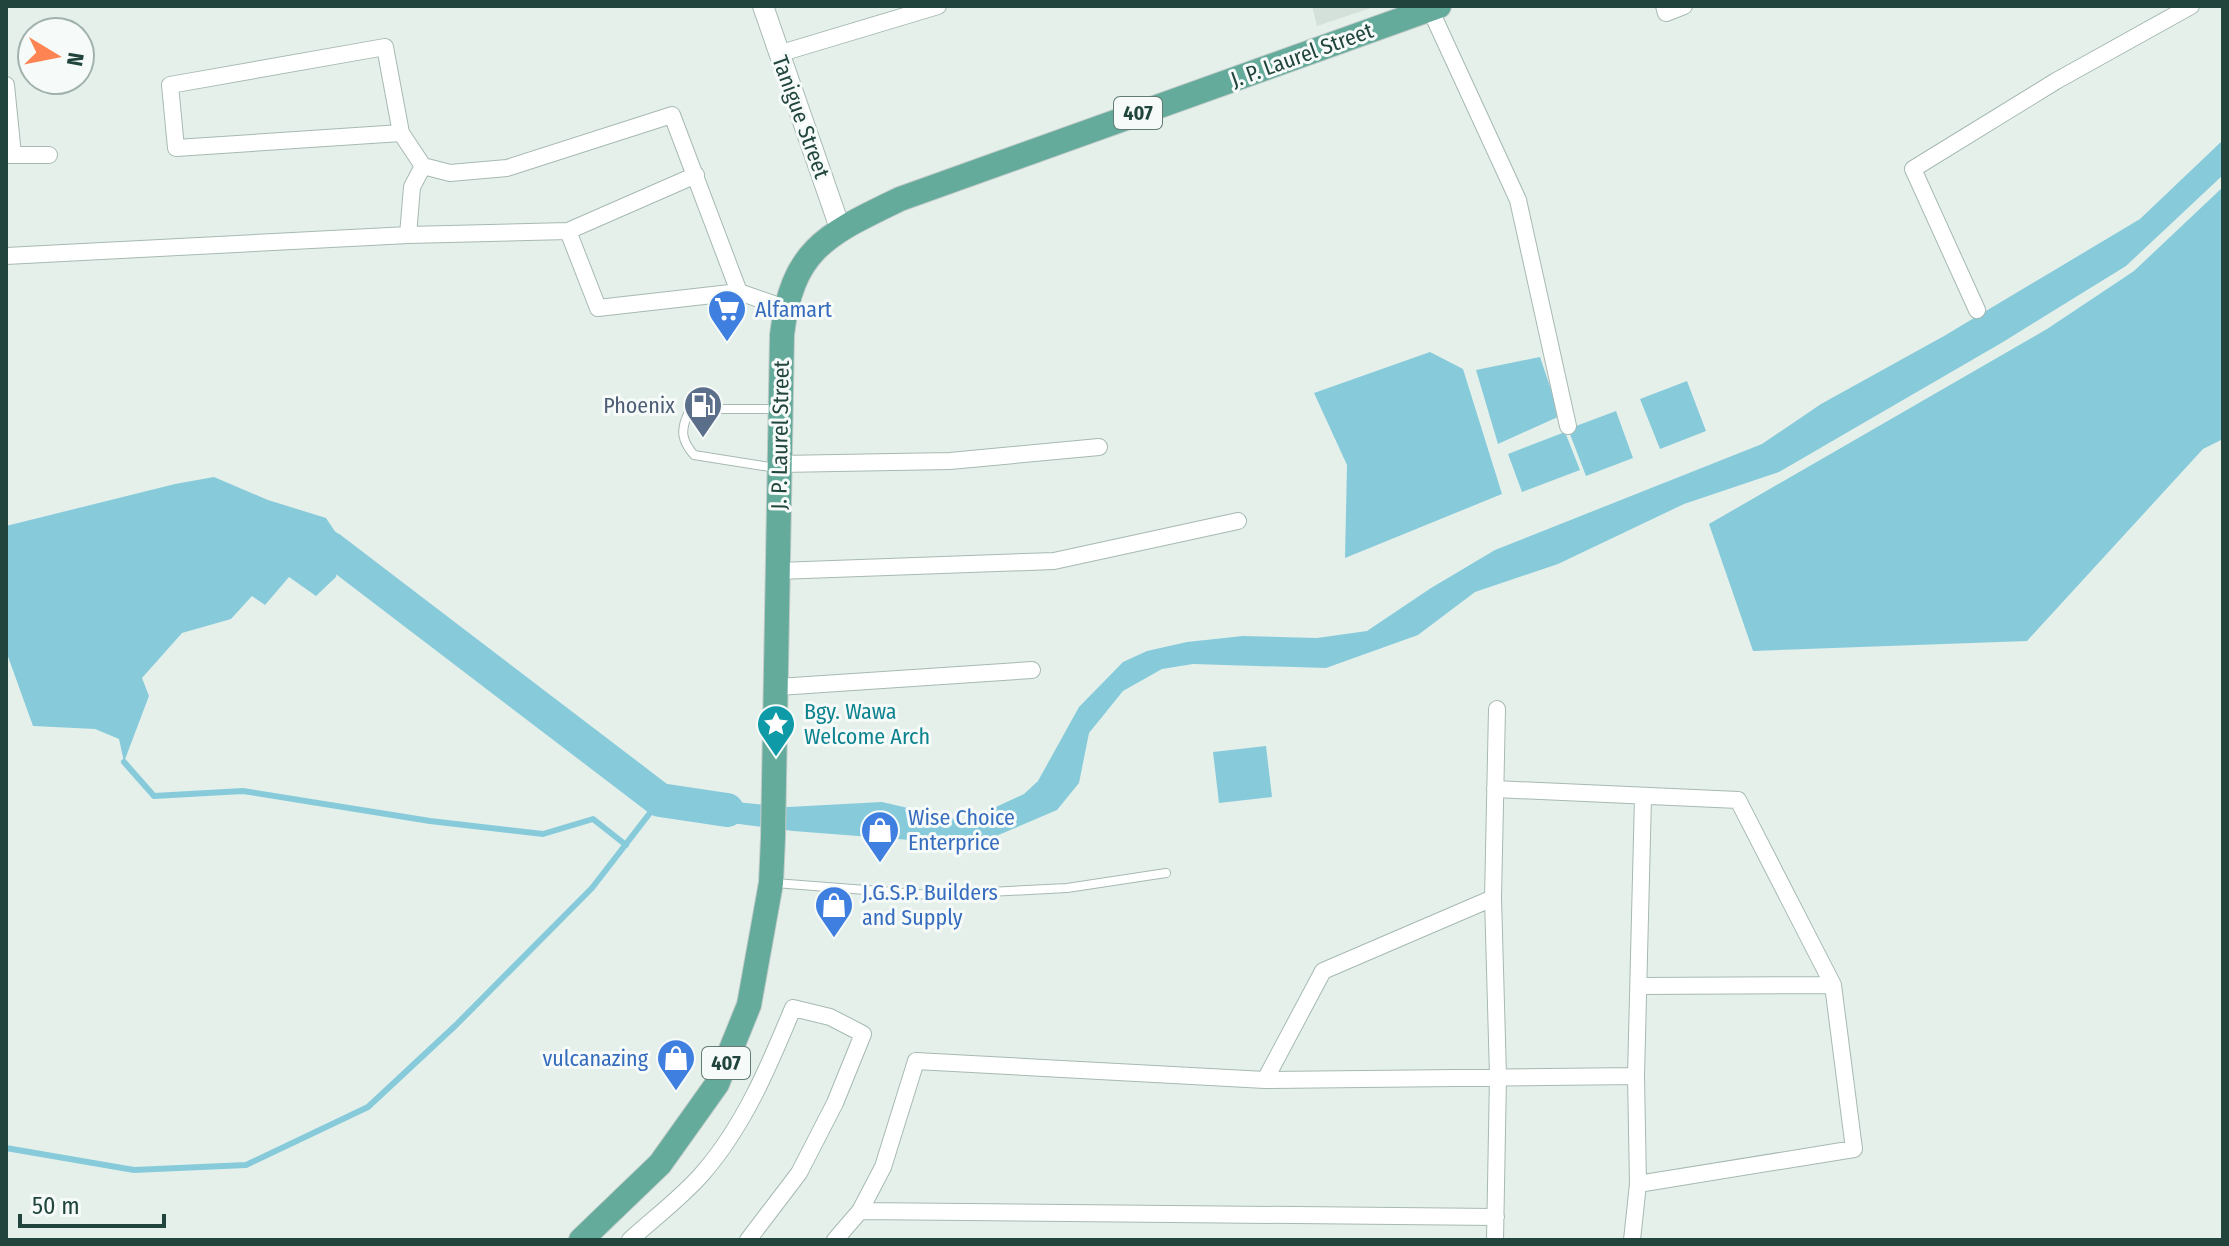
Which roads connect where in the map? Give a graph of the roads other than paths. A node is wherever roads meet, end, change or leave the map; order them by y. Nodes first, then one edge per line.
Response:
1 (763, 6) edge
2 (938, 6) edge
3 (1664, 6) edge
4 (1684, 6) edge
5 (2191, 6) edge
6 (1434, 8) edge
7 (778, 54) junction
8 (6, 85) edge
9 (401, 133) junction
10 (10, 155) edge
11 (49, 155) dead end
12 (423, 166) junction
13 (696, 175) junction
14 (840, 228) junction
15 (568, 231) junction
16 (408, 235) junction
17 (6, 256) edge
18 (739, 292) junction
19 (785, 308) junction
20 (1977, 310) dead end
21 (781, 409) junction
22 (1568, 426) dead end
23 (1099, 447) dead end
24 (780, 466) junction
25 (1238, 521) dead end
26 (778, 571) junction
27 (1032, 670) dead end
28 (778, 687) junction
29 (1497, 709) dead end
30 (1495, 789) junction
31 (1643, 797) junction
32 (1166, 873) dead end
33 (771, 883) junction
34 (1493, 898) junction
35 (1833, 985) junction
36 (1640, 986) junction
37 (1498, 1076) junction
38 (1636, 1076) junction
39 (1265, 1080) junction
40 (1638, 1184) junction
41 (860, 1211) junction
42 (1496, 1217) junction
43 (581, 1240) edge
44 (630, 1240) edge
45 (748, 1240) edge
46 (835, 1240) edge
47 (1495, 1240) edge
48 (1632, 1240) edge

1 - 7 street, Tanigue Street
2 - 7 street
3 - 4 street
5 - 20 street
6 - 14 main road, J. P. Laurel Street / 407
6 - 22 street
7 - 14 street, Tanigue Street
8 - 10 street
9 - 9 street
9 - 12 street
10 - 11 street
12 - 13 street
12 - 16 street
13 - 15 street
13 - 18 street
14 - 19 main road, J. P. Laurel Street / 407
15 - 16 street
15 - 18 street
16 - 17 street
18 - 19 street
19 - 21 main road, J. P. Laurel Street / 407
21 - 24 main road, J. P. Laurel Street / 407
21 - 24 lane
23 - 24 street
24 - 26 main road, J. P. Laurel Street / 407
25 - 26 street
26 - 28 main road, J. P. Laurel Street / 407
27 - 28 street
28 - 33 main road, J. P. Laurel Street / 407
29 - 30 street
30 - 31 street
30 - 34 street
31 - 35 street
31 - 36 street
32 - 33 lane
33 - 43 main road, J. P. Laurel Street / 407
34 - 37 street
34 - 39 street
35 - 36 street
35 - 40 street
36 - 38 street
37 - 38 street
37 - 39 street
37 - 42 street
38 - 40 street
39 - 41 street
40 - 48 street
41 - 42 street
41 - 46 street
42 - 47 street
44 - 45 street

